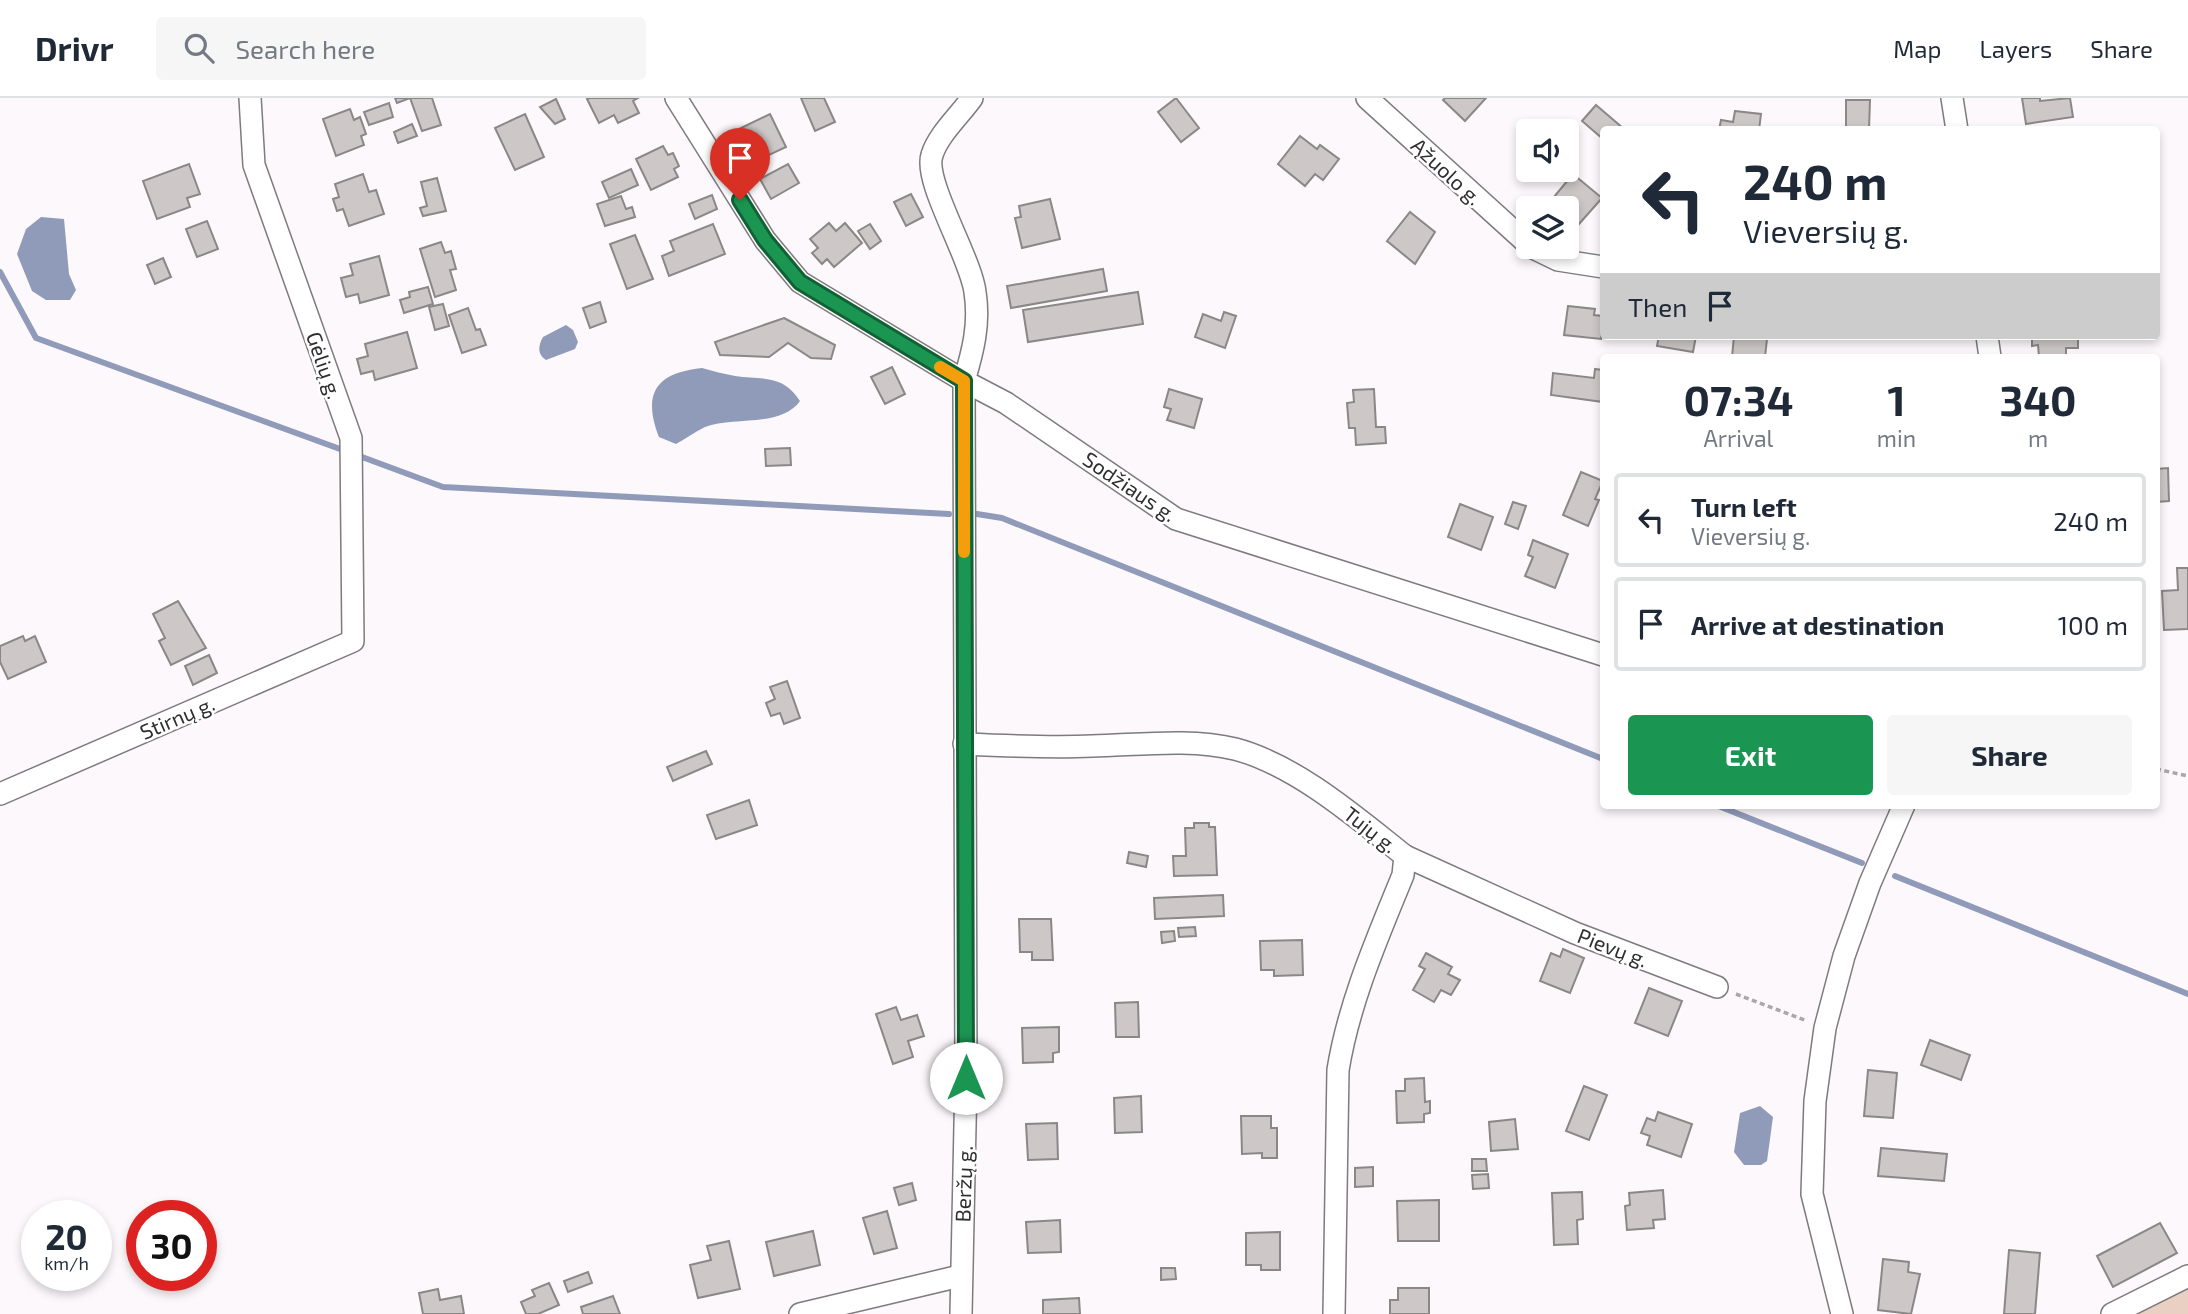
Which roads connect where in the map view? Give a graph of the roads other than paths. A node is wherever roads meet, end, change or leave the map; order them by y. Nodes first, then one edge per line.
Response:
1 (250, 98) edge
2 (676, 98) edge
3 (972, 98) edge
4 (1367, 98) edge
5 (1952, 98) edge
6 (1956, 126) edge
7 (1516, 232) edge
8 (1556, 259) edge
9 (1600, 267) edge
10 (964, 381) junction
11 (353, 641) joint
12 (1600, 654) edge
13 (964, 744) junction
14 (0, 794) edge
15 (1901, 809) edge
16 (1405, 856) junction
17 (1717, 987) road end
18 (960, 1276) junction
19 (2188, 1276) edge
20 (800, 1314) edge
21 (961, 1314) edge
22 (1334, 1314) edge
23 (1842, 1314) edge
24 (2112, 1314) edge

1 - 11 street, Gėlių g.
2 - 10 street, Sodžiaus g.
3 - 10 street
4 - 7 street, Ąžuolo g.
5 - 6 street
8 - 9 street, Ąžuolo g.
10 - 12 street, Sodžiaus g.
10 - 13 street, Beržų g.
11 - 14 street, Stirnų g.
13 - 16 street, Tujų g.
13 - 18 street, Beržų g.
15 - 23 street
16 - 17 street, Pievų g.
16 - 22 street, Tujų g.
18 - 20 street
18 - 21 street, Beržų g.
19 - 24 street

